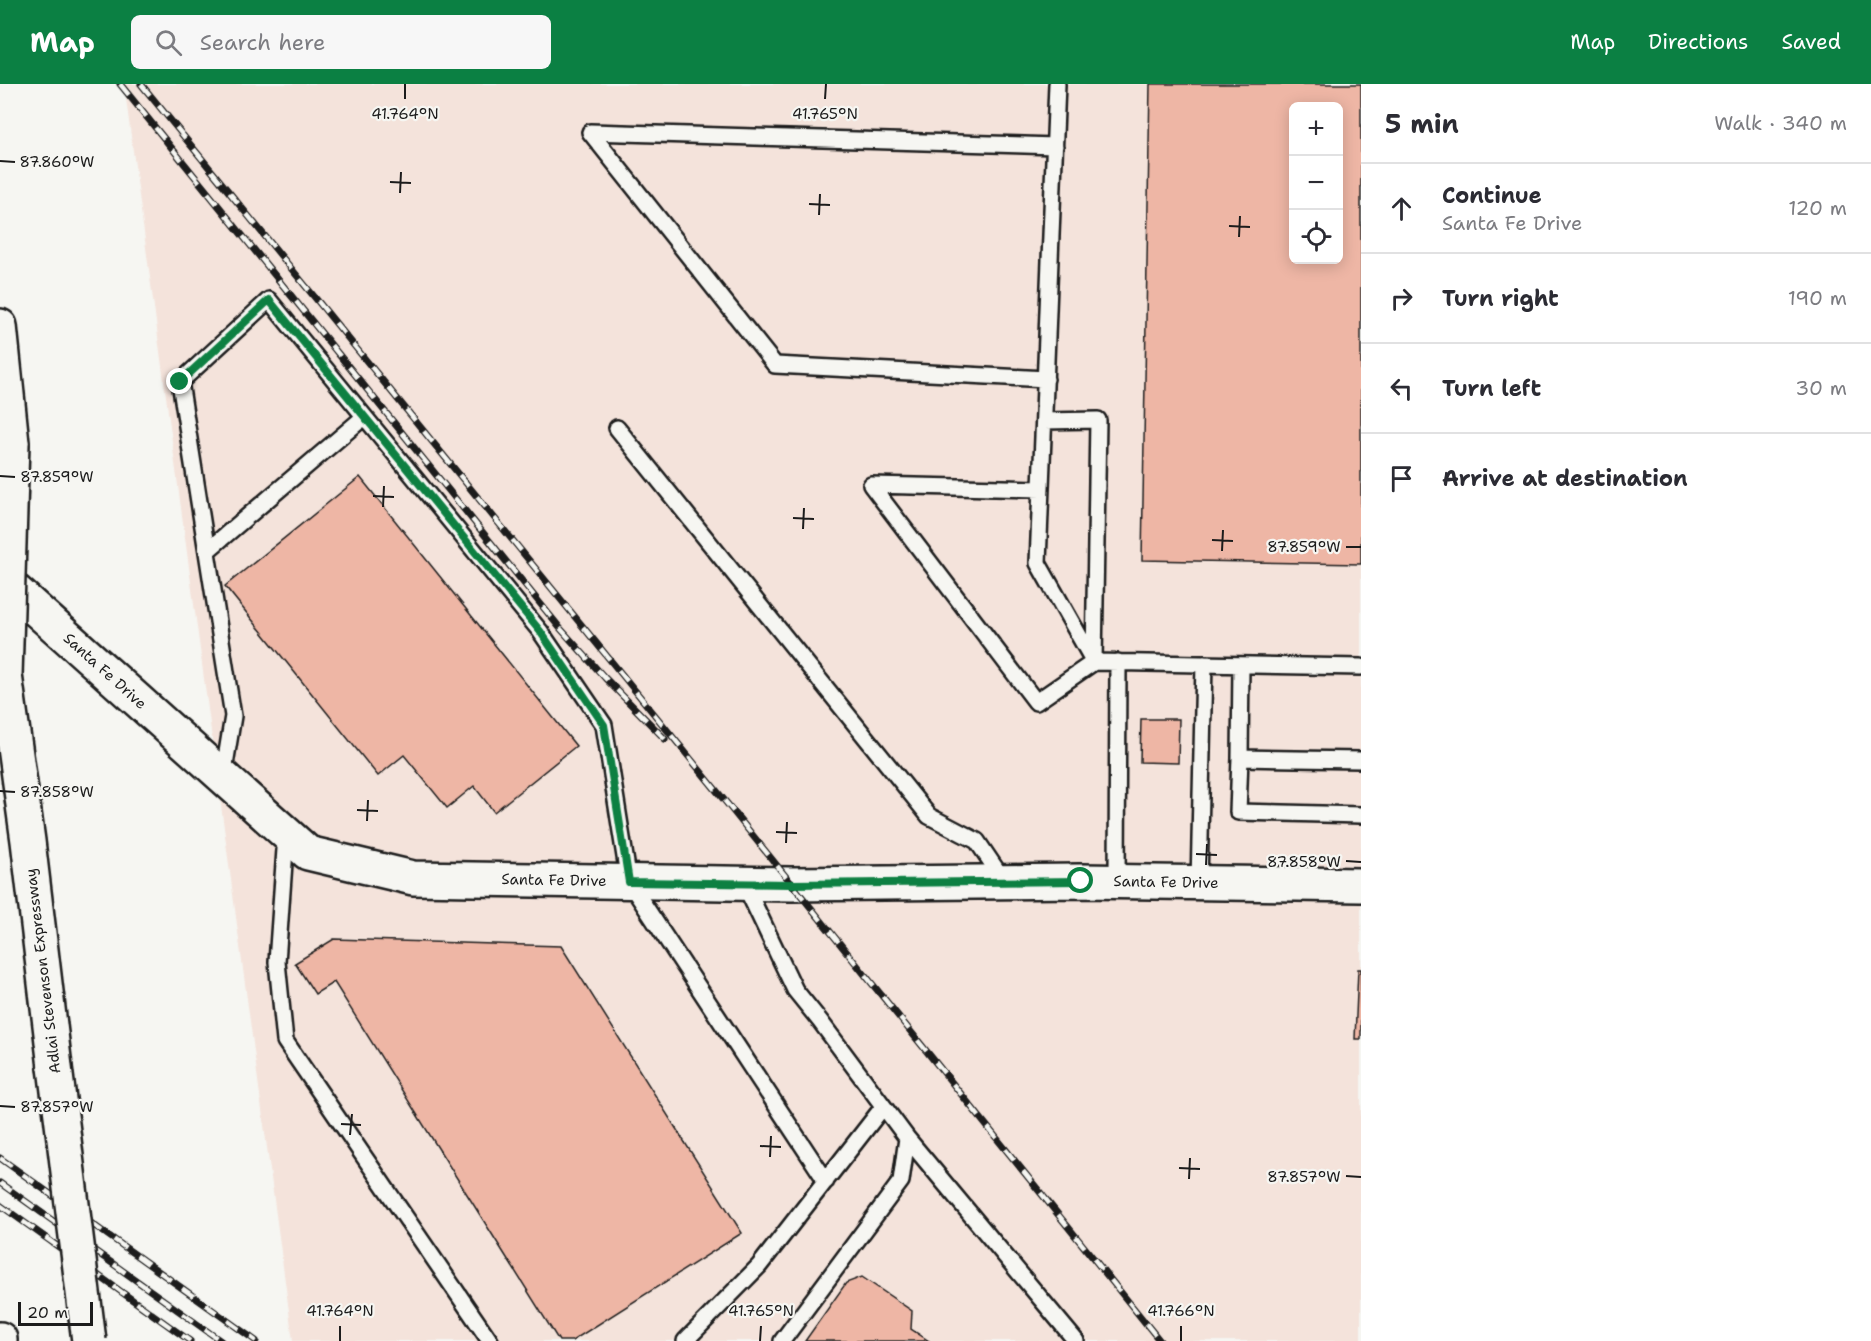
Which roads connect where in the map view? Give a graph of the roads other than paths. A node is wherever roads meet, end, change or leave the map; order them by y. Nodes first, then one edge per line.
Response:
1 (1057, 84) edge
2 (1055, 146) junction
3 (0, 326) edge
4 (1046, 379) junction
5 (364, 417) junction
6 (1044, 421) junction
7 (618, 428) dead end
8 (1041, 489) junction
9 (207, 551) junction
10 (0, 577) edge
11 (0, 638) edge
12 (1094, 662) junction
13 (1118, 663) junction
14 (1204, 664) junction
15 (1241, 664) junction
16 (1361, 667) edge
17 (5, 676) junction
18 (1240, 758) junction
19 (1361, 760) edge
20 (223, 777) junction
21 (1361, 815) edge
22 (286, 833) junction
23 (1117, 881) junction
24 (629, 882) junction
25 (1004, 882) junction
26 (744, 883) junction
27 (1199, 883) junction
28 (1361, 885) edge
29 (884, 1107) junction
30 (907, 1138) junction
31 (826, 1181) junction
32 (88, 1341) edge
33 (489, 1341) edge
34 (685, 1341) edge
35 (782, 1341) edge
36 (1076, 1341) edge

1 - 2 lane
2 - 4 lane
2 - 4 lane
3 - 17 main road, bridge
4 - 6 lane
5 - 9 lane
5 - 9 lane
5 - 24 lane
6 - 8 lane
6 - 12 lane
7 - 25 lane
8 - 12 lane
8 - 12 lane
9 - 20 lane
10 - 20 main road, Santa Fe Drive
11 - 17 main road, Adlai Stevenson Expressway, bridge
12 - 13 lane
13 - 14 lane
13 - 23 lane
14 - 15 lane
14 - 27 lane
15 - 16 lane
15 - 18 lane
17 - 32 main road, Adlai Stevenson Expressway, bridge
18 - 19 lane
18 - 21 lane
20 - 22 main road, Santa Fe Drive
22 - 24 main road, Santa Fe Drive
22 - 33 lane
23 - 25 main road, Santa Fe Drive
23 - 27 main road, Santa Fe Drive
24 - 26 main road, Santa Fe Drive
24 - 31 lane
25 - 26 main road, Santa Fe Drive
26 - 29 lane
27 - 28 main road, Santa Fe Drive
29 - 30 lane
29 - 31 lane
30 - 35 lane
30 - 36 lane
31 - 34 lane

